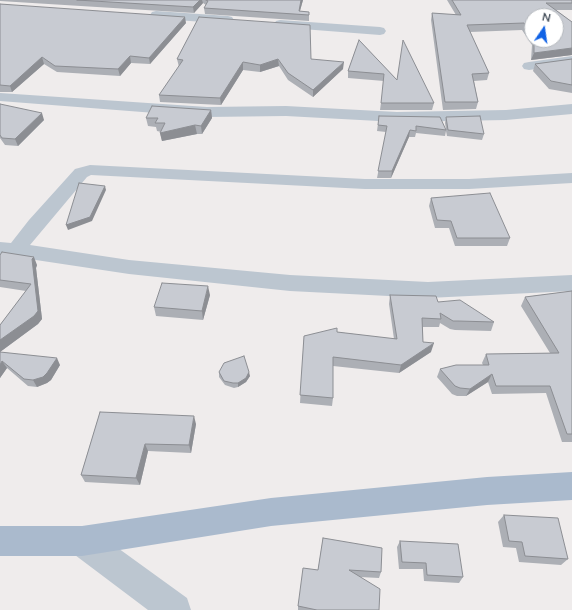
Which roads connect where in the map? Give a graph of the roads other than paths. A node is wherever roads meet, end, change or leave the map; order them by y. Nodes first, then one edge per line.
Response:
1 (142, 14) edge
2 (237, 21) edge
3 (269, 23) edge
4 (380, 31) dead end
5 (572, 60) edge
6 (529, 66) dead end
7 (0, 97) edge
8 (572, 109) edge
9 (572, 178) edge
10 (8, 249) edge
11 (572, 283) edge
12 (572, 486) edge
13 (82, 540) junction
14 (0, 541) edge
15 (175, 610) edge

1 - 2 street
3 - 4 street
5 - 6 street
7 - 8 street
9 - 10 street
10 - 11 street
12 - 13 main road
13 - 14 main road
13 - 15 street

